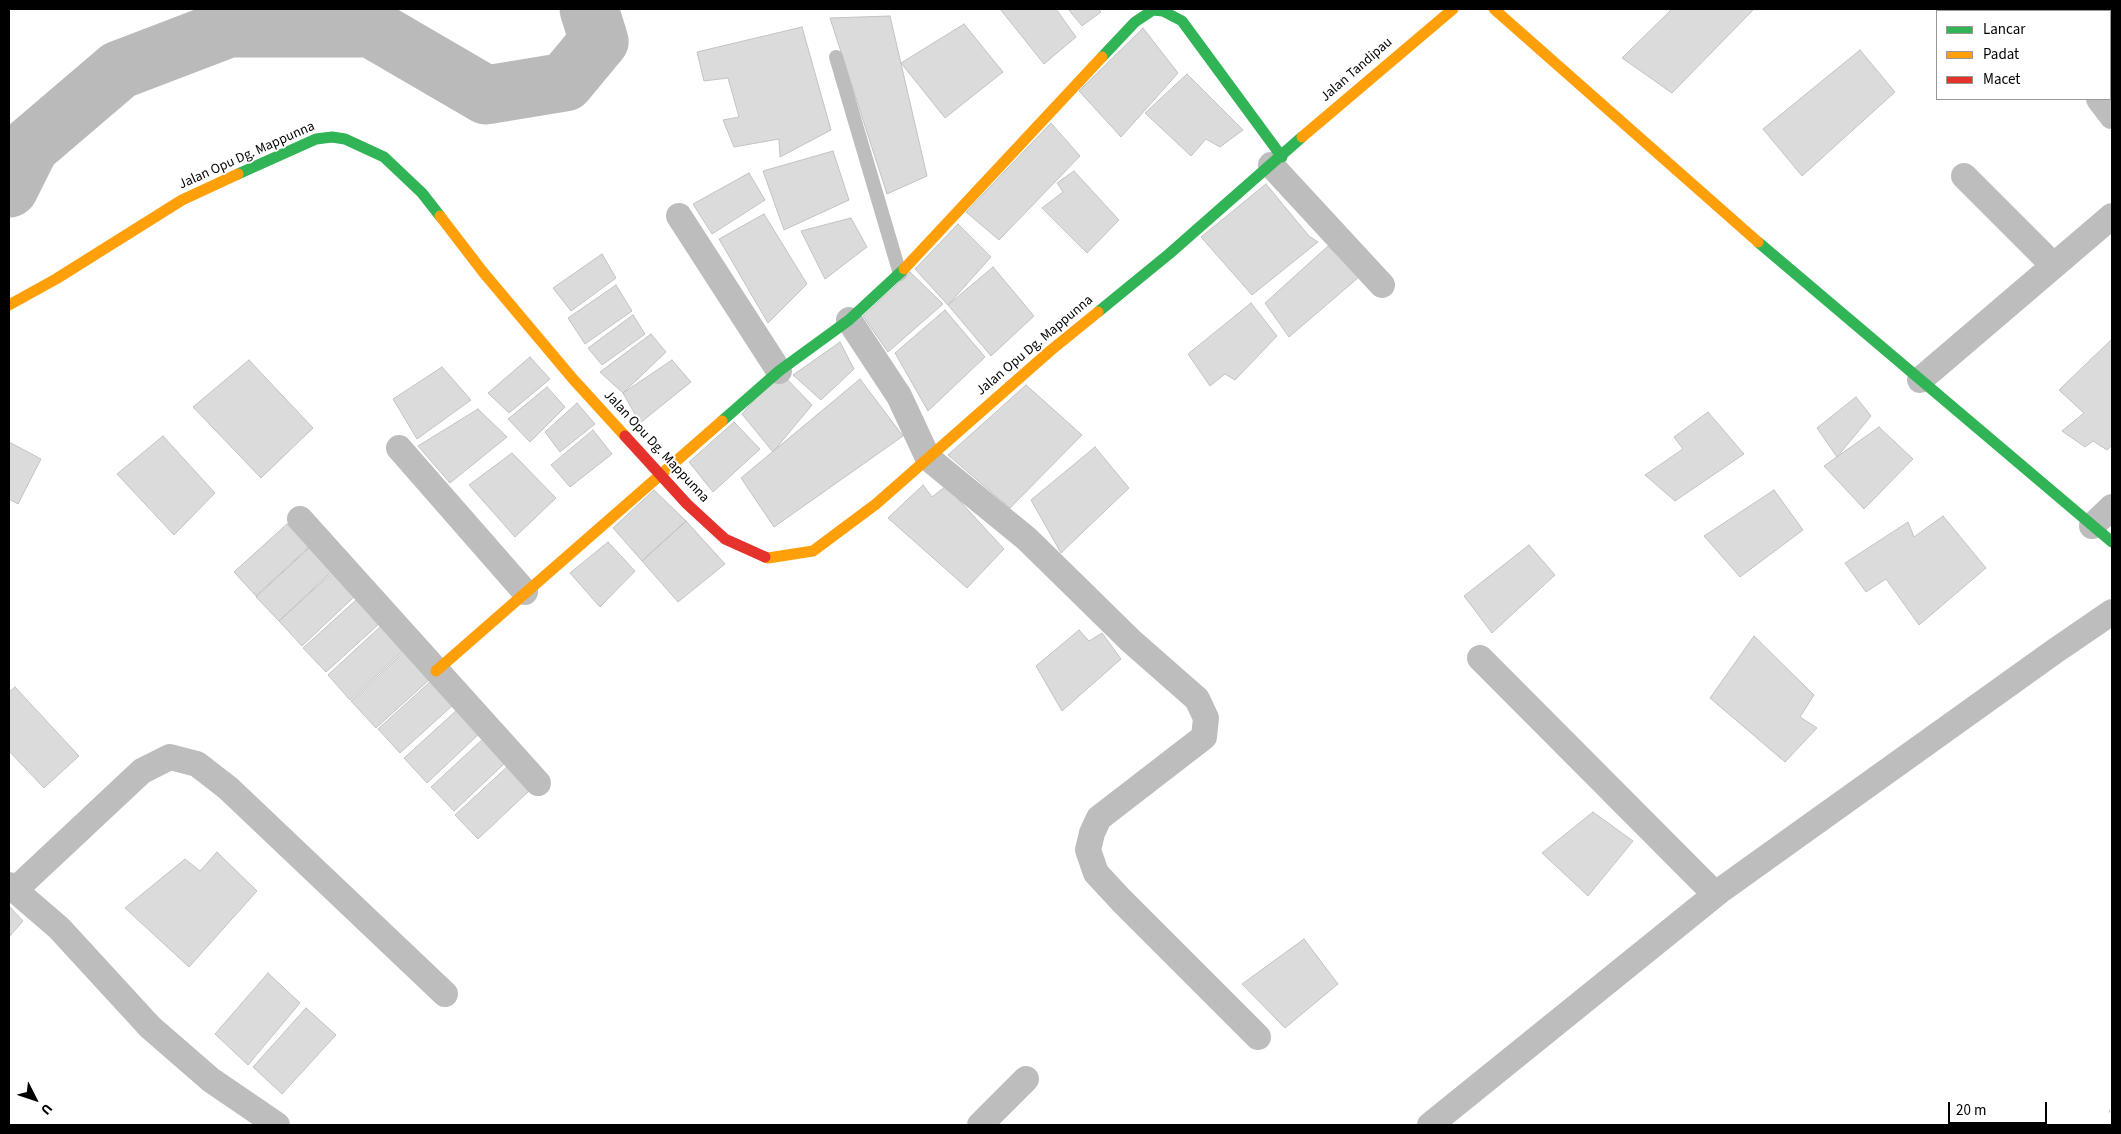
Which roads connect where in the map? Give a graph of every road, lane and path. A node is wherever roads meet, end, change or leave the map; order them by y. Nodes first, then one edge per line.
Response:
1 (1453, 9) edge
2 (1494, 9) edge
3 (836, 57) dead end
4 (2101, 100) edge
5 (2112, 116) edge
6 (1276, 161) junction
7 (1964, 176) dead end
8 (678, 216) dead end
9 (2112, 216) edge
10 (2053, 265) junction
11 (900, 274) junction
12 (1382, 286) dead end
13 (9, 305) edge
14 (849, 320) junction
15 (779, 371) junction
16 (1920, 380) junction
17 (399, 448) dead end
18 (928, 458) junction
19 (659, 475) junction
20 (2112, 506) edge
21 (300, 519) dead end
22 (2092, 526) junction
23 (2112, 542) edge
24 (524, 592) junction
25 (2112, 612) edge
26 (1480, 658) dead end
27 (436, 670) junction
28 (538, 783) dead end
29 (12, 888) edge
30 (1715, 894) junction
31 (445, 994) dead end
32 (1258, 1037) dead end
33 (1026, 1079) dead end
34 (277, 1125) edge
35 (980, 1125) edge
36 (1430, 1125) edge

1 - 6 street, Jalan Tandipau
2 - 16 street
3 - 11 lane
4 - 5 street
6 - 11 street
6 - 12 street
6 - 18 street, Jalan Opu Dg. Mappunna
7 - 10 street
8 - 15 street
9 - 10 street
10 - 16 street
11 - 14 street
13 - 19 street, Jalan Opu Dg. Mappunna
14 - 15 street
14 - 18 street
15 - 19 street
16 - 22 street
17 - 24 street
18 - 19 street, Jalan Opu Dg. Mappunna
18 - 32 street
19 - 24 street
20 - 22 street
21 - 27 street
22 - 23 street
24 - 27 street
25 - 30 street
26 - 30 street
27 - 28 street
29 - 31 street
29 - 34 street
30 - 36 street
33 - 35 street

